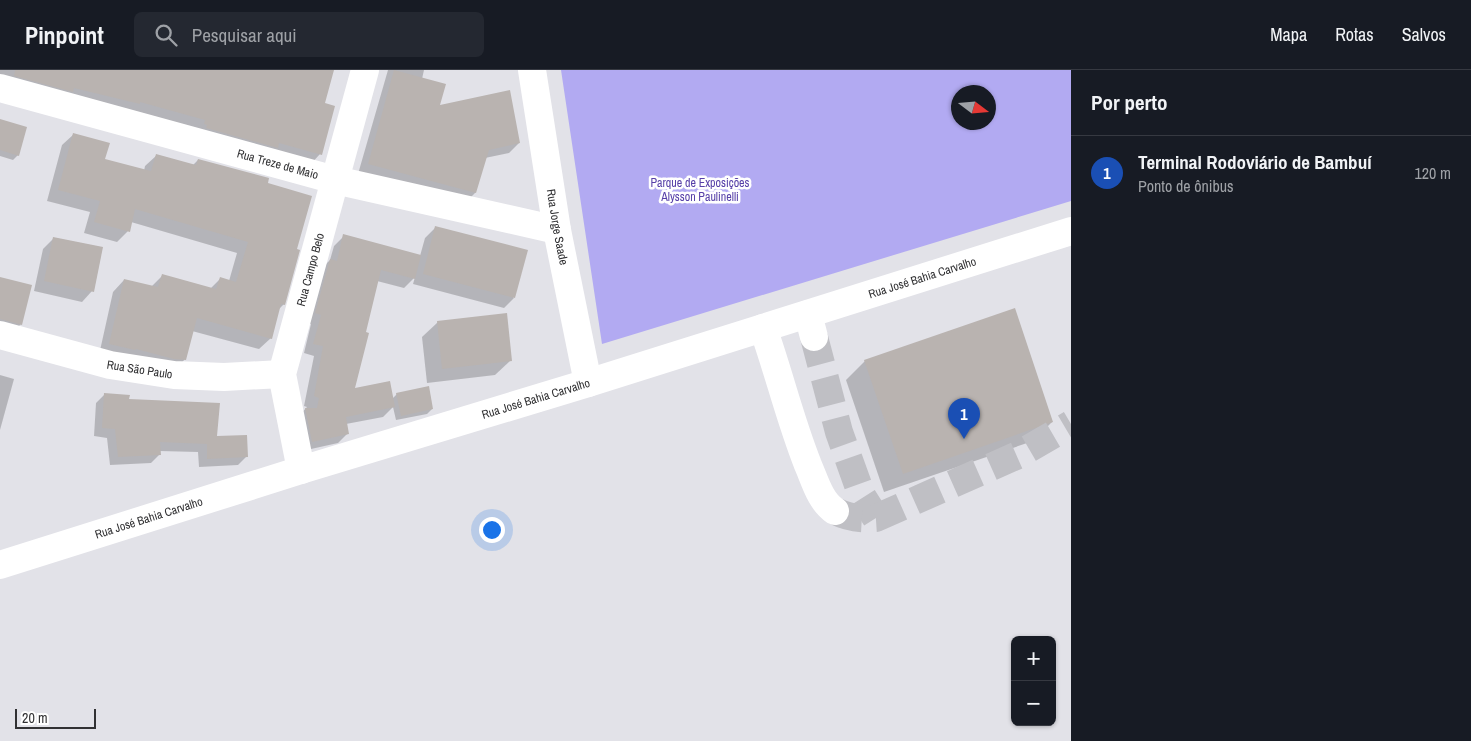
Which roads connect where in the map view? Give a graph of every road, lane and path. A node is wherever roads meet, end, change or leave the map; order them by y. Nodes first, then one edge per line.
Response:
1 (365, 70) edge
2 (532, 70) edge
3 (0, 88) edge
4 (335, 180) junction
5 (557, 230) junction
6 (1071, 230) edge
7 (763, 328) junction
8 (0, 334) edge
9 (282, 374) junction
10 (588, 383) junction
11 (302, 470) junction
12 (835, 511) tunnel mouth
13 (0, 565) edge

1 - 4 street, Rua Campo Belo
2 - 5 street, Rua Jorge Saade
3 - 4 street, Rua Treze de Maio
4 - 5 street, Rua Treze de Maio
4 - 9 street, Rua Campo Belo
5 - 10 street, Rua Jorge Saade
6 - 7 street, Rua José Bahia Carvalho
7 - 10 street, Rua José Bahia Carvalho
7 - 12 street
8 - 9 street, Rua São Paulo
9 - 11 street, Rua Campo Belo
10 - 11 street, Rua José Bahia Carvalho
11 - 13 street, Rua José Bahia Carvalho

